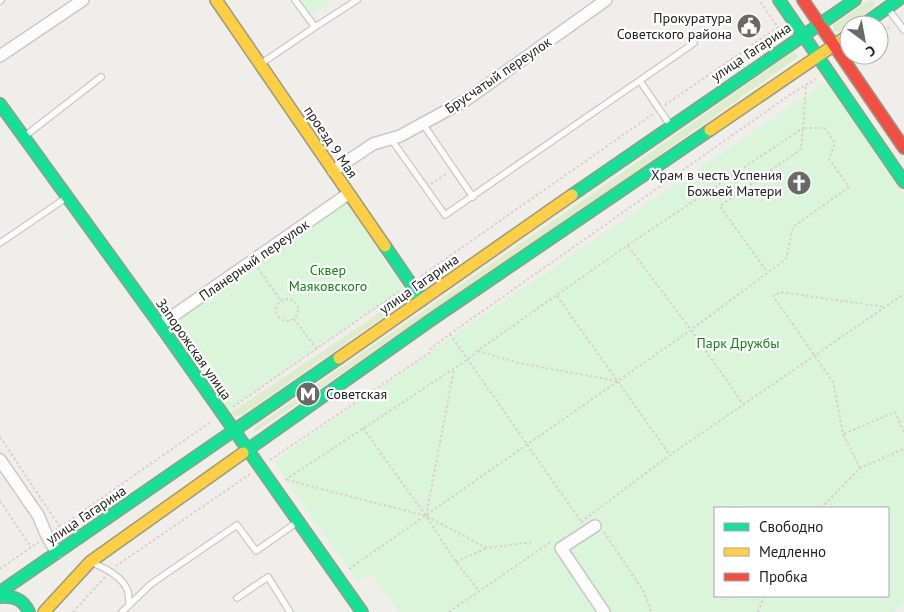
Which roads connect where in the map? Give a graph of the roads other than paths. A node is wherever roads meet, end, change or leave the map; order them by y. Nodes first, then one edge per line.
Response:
1 (83, 0) edge
2 (216, 0) edge
3 (295, 0) edge
4 (357, 0) edge
5 (606, 0) edge
6 (779, 0) edge
7 (803, 0) edge
8 (855, 0) edge
9 (898, 0) edge
10 (594, 3) edge
11 (885, 4) edge
12 (873, 15) edge
13 (819, 24) junction
14 (316, 27) junction
15 (904, 30) edge
16 (803, 35) junction
17 (839, 41) edge
18 (694, 44) dead end
19 (834, 45) junction
20 (0, 56) edge
21 (817, 57) junction
22 (260, 64) junction
23 (100, 77) dead end
24 (640, 81) junction
25 (0, 104) edge
26 (423, 124) junction
27 (671, 126) junction
28 (23, 138) junction
29 (391, 139) junction
30 (904, 148) edge
31 (333, 171) junction
32 (904, 182) edge
33 (348, 194) junction
34 (473, 197) junction
35 (66, 198) junction
36 (0, 243) edge
37 (422, 300) junction
38 (160, 325) junction
39 (234, 432) junction
40 (248, 450) junction
41 (2, 467) edge
42 (298, 521) junction
43 (595, 526) road end
44 (58, 553) junction
45 (90, 562) junction
46 (0, 592) edge
47 (0, 598) edge
48 (237, 598) dead end
49 (129, 605) junction
50 (124, 611) edge
51 (30, 612) edge
52 (44, 612) edge
53 (290, 612) edge
54 (362, 612) edge
55 (604, 612) edge

1 - 20 street
2 - 22 main road, проезд 9 Мая
3 - 14 lane
4 - 14 lane
5 - 10 street, Брусчатый переулок
6 - 16 main road
7 - 13 main road
8 - 13 main road, улица Гагарина
9 - 11 main road
10 - 26 street, Брусчатый переулок
11 - 12 main road
11 - 15 lane
13 - 16 main road, улица Гагарина
13 - 19 main road
14 - 22 lane
16 - 21 main road
16 - 27 main road, улица Гагарина
17 - 19 main road
18 - 24 lane
19 - 21 main road
19 - 30 main road
21 - 32 main road
21 - 40 main road
22 - 31 main road, проезд 9 Мая
23 - 28 lane
24 - 27 lane
24 - 34 lane
25 - 28 main road, Запорожская улица
26 - 29 street, Брусчатый переулок
26 - 34 lane
27 - 37 main road, улица Гагарина
28 - 35 main road, Запорожская улица
29 - 31 street, Брусчатый переулок
29 - 34 lane
31 - 33 main road, проезд 9 Мая
33 - 37 main road, проезд 9 Мая
33 - 38 street, Планерный переулок
35 - 36 lane
35 - 38 main road, Запорожская улица
37 - 39 main road, улица Гагарина
38 - 39 main road, Запорожская улица
39 - 40 main road, Запорожская улица
39 - 44 main road, улица Гагарина
40 - 42 main road, Запорожская улица
40 - 45 main road
41 - 44 street
42 - 49 lane
42 - 54 main road, Запорожская улица
43 - 55 street
44 - 46 main road, улица Гагарина
45 - 49 lane
45 - 52 main road
47 - 51 main road
48 - 53 lane
49 - 50 lane

